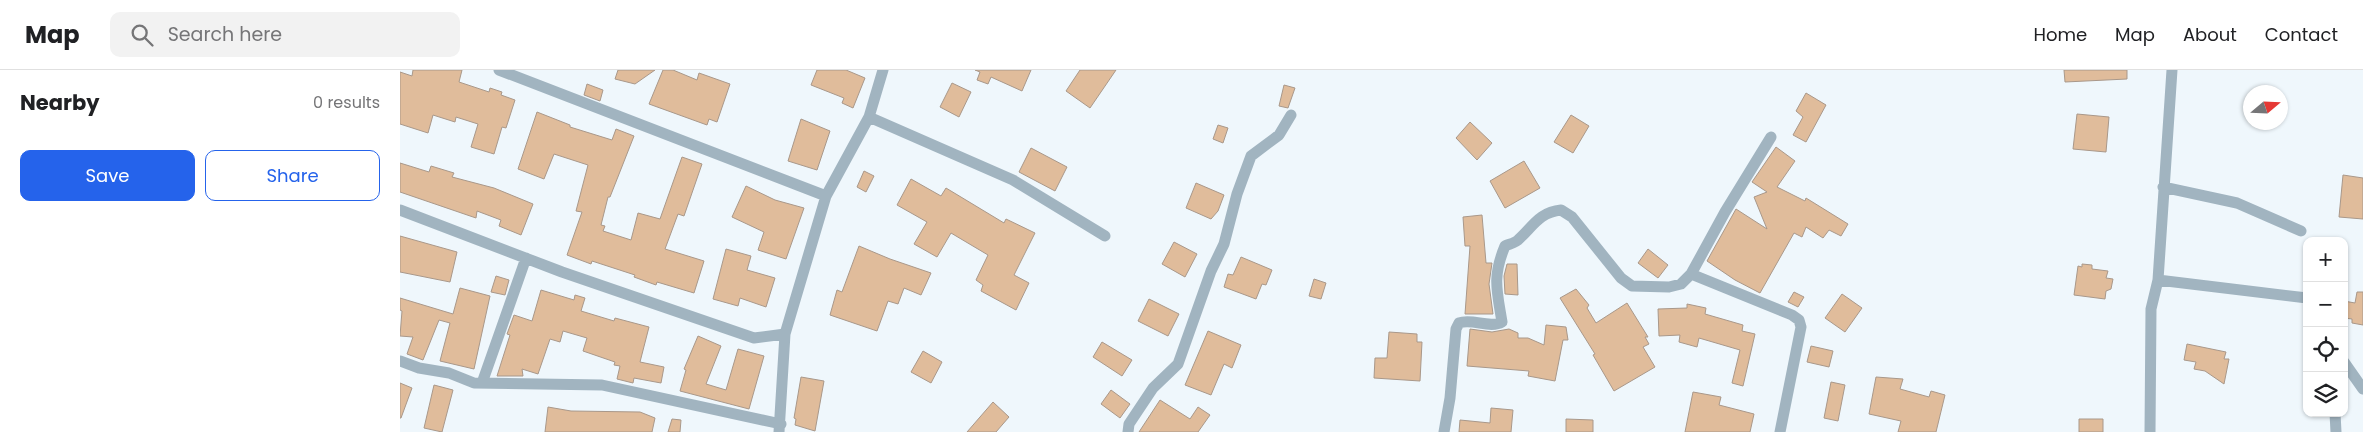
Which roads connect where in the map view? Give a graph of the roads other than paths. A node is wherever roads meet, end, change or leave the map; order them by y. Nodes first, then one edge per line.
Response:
1 (499, 70) edge
2 (883, 70) edge
3 (2172, 70) edge
4 (1291, 114) dead end
5 (869, 117) junction
6 (1771, 137) dead end
7 (2163, 188) junction
8 (826, 196) junction
9 (400, 210) edge
10 (2301, 230) dead end
11 (1105, 236) dead end
12 (526, 258) junction
13 (1690, 274) junction
14 (2158, 280) junction
15 (2303, 298) edge
16 (785, 334) junction
17 (400, 361) edge
18 (2348, 368) edge
19 (482, 383) junction
20 (2363, 389) edge
21 (2335, 417) edge
22 (780, 428) edge
23 (1128, 432) edge
24 (1444, 432) edge
25 (1780, 432) edge
26 (2150, 432) edge
27 (2336, 432) edge

1 - 8 street
2 - 5 street
3 - 7 street
4 - 23 street
5 - 8 street
5 - 11 street
6 - 13 street
7 - 10 street
7 - 14 street
8 - 16 street
9 - 12 street
12 - 16 street
12 - 19 street
13 - 24 street
13 - 25 street
14 - 15 street
14 - 26 street
16 - 22 street
17 - 19 street
18 - 20 street
19 - 22 street
21 - 27 street

